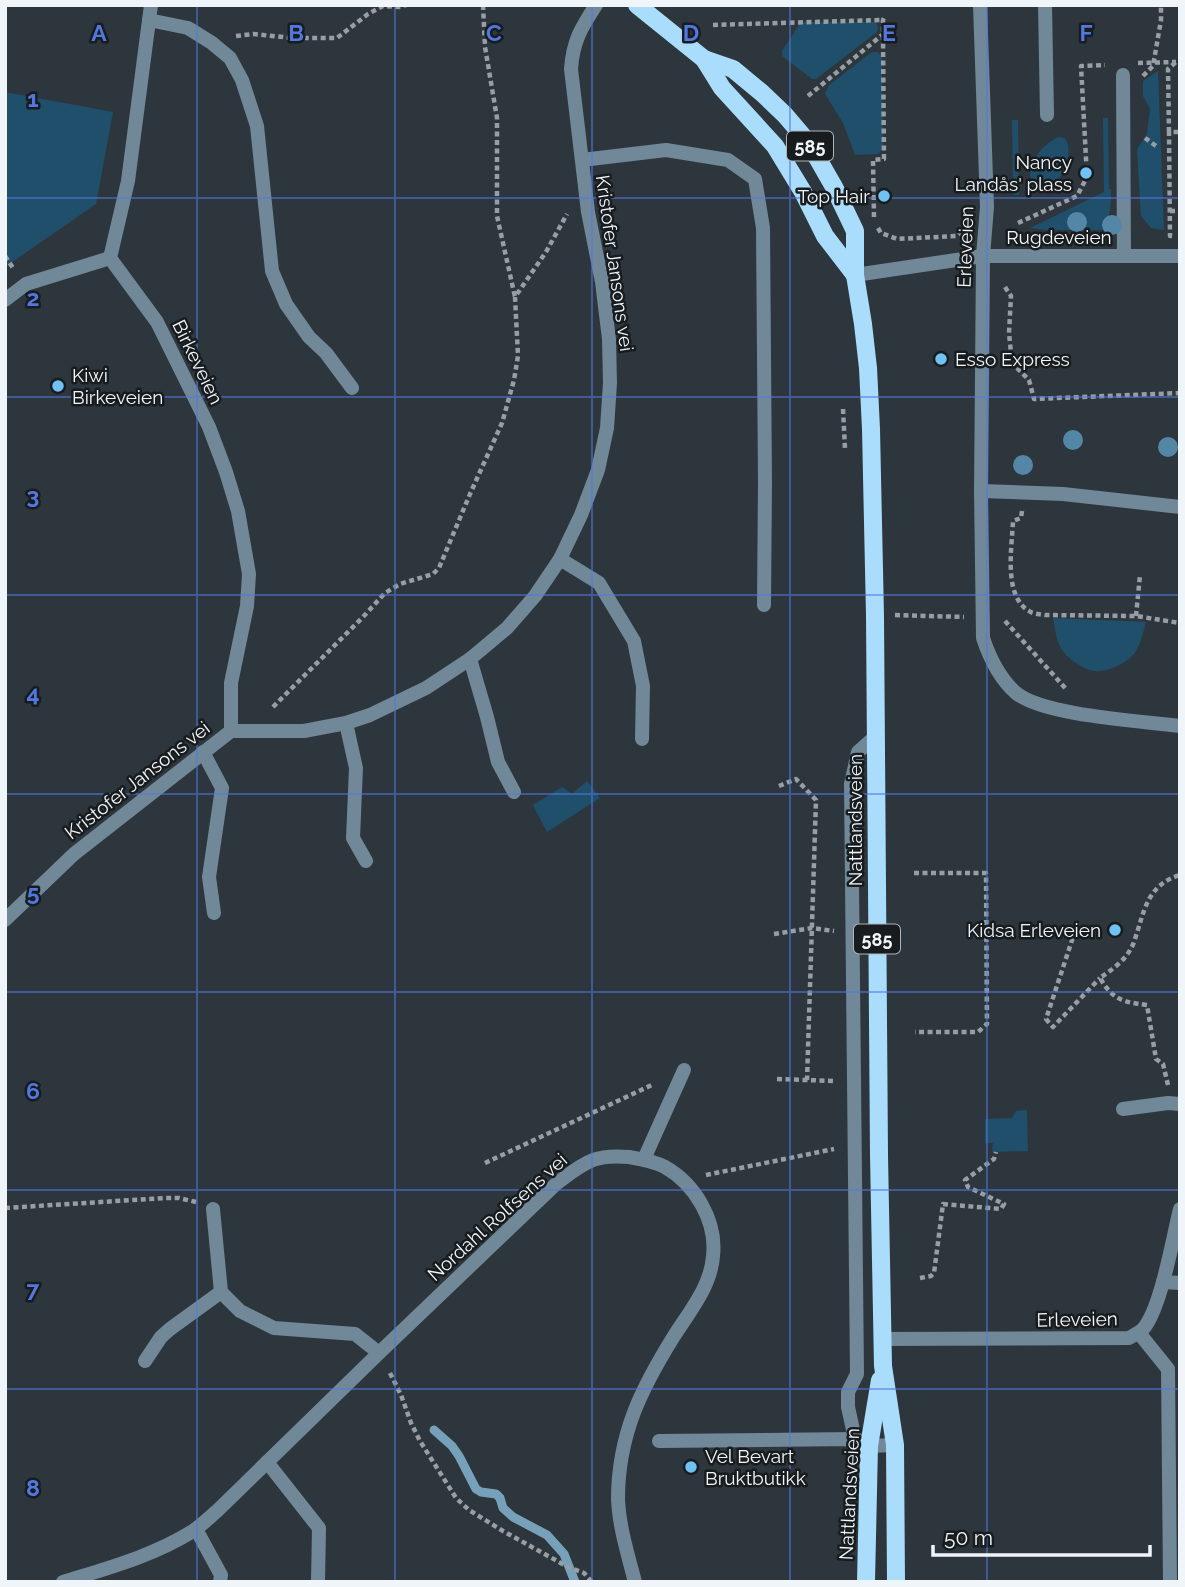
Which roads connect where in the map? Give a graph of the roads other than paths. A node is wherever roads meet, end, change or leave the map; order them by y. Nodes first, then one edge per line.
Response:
1 (596, 5) edge
2 (637, 5) edge
3 (980, 5) edge
4 (1045, 5) edge
5 (150, 13) edge
6 (704, 59) junction
7 (1123, 75) dead end
8 (1047, 115) dead end
9 (582, 160) junction
10 (983, 256) junction
11 (1124, 256) junction
12 (1180, 256) edge
13 (110, 258) junction
14 (855, 275) junction
15 (5, 300) edge
16 (352, 388) dead end
17 (981, 491) junction
18 (1180, 507) edge
19 (560, 559) junction
20 (764, 605) dead end
21 (470, 659) junction
22 (346, 723) junction
23 (1180, 726) edge
24 (231, 731) junction
25 (876, 736) junction
26 (642, 739) dead end
27 (203, 752) junction
28 (513, 792) dead end
29 (366, 861) dead end
30 (214, 913) dead end
31 (5, 919) edge
32 (684, 1070) road end
33 (1180, 1104) edge
34 (1123, 1109) dead end
35 (644, 1159) junction
36 (213, 1209) road end
37 (1180, 1209) edge
38 (1163, 1282) junction
39 (1180, 1283) edge
40 (221, 1292) junction
41 (1139, 1333) junction
42 (882, 1339) junction
43 (379, 1353) junction
44 (145, 1361) dead end
45 (883, 1366) junction
46 (659, 1441) dead end
47 (862, 1443) junction
48 (895, 1445) junction
49 (267, 1462) junction
50 (196, 1529) junction
51 (62, 1582) edge
52 (220, 1582) edge
53 (318, 1582) edge
54 (635, 1582) edge
55 (866, 1582) edge
56 (896, 1582) edge
57 (1170, 1582) edge

1 - 9 street, Kristofer Jansons vei
2 - 6 main road, Nattlandsveien / 585
3 - 10 street, Erleveien
4 - 8 street
5 - 13 street
5 - 16 street
6 - 14 main road, Nattlandsveien / 585
6 - 14 main road, Nattlandsveien / 585
7 - 11 street
9 - 19 street, Kristofer Jansons vei
9 - 20 street, Kristofer Jansons vei
10 - 11 street, Rugdeveien
10 - 14 street, Rugdeveien
10 - 17 street, Erleveien
11 - 12 street, Rugdeveien
13 - 15 street
13 - 24 street, Birkeveien
14 - 25 main road, Nattlandsveien / 585
17 - 18 street
17 - 23 street, Erleveien
19 - 21 street, Kristofer Jansons vei
19 - 26 street
21 - 22 street, Kristofer Jansons vei
21 - 28 street
22 - 24 street, Kristofer Jansons vei
22 - 29 street
24 - 27 street, Kristofer Jansons vei
25 - 42 main road, Nattlandsveien / 585
25 - 47 street
27 - 30 street
27 - 31 street, Kristofer Jansons vei
32 - 35 street
33 - 34 street
35 - 43 street, Nordahl Rolfsens vei
35 - 54 street, Nordahl Rolfsens vei
36 - 40 street
37 - 38 street, Erleveien
38 - 39 street
38 - 41 street, Erleveien
40 - 43 street
40 - 44 street
41 - 42 street, Erleveien
41 - 57 street
42 - 45 main road, Nattlandsveien / 585
43 - 49 street, Nordahl Rolfsens vei
45 - 47 main road, Nattlandsveien / 585
45 - 48 main road, Nattlandsveien / 585
46 - 47 street
47 - 48 street
47 - 55 main road, Nattlandsveien / 585
48 - 56 main road, Nattlandsveien / 585
49 - 50 street, Nordahl Rolfsens vei
49 - 53 street
50 - 51 street, Nordahl Rolfsens vei
50 - 52 street

